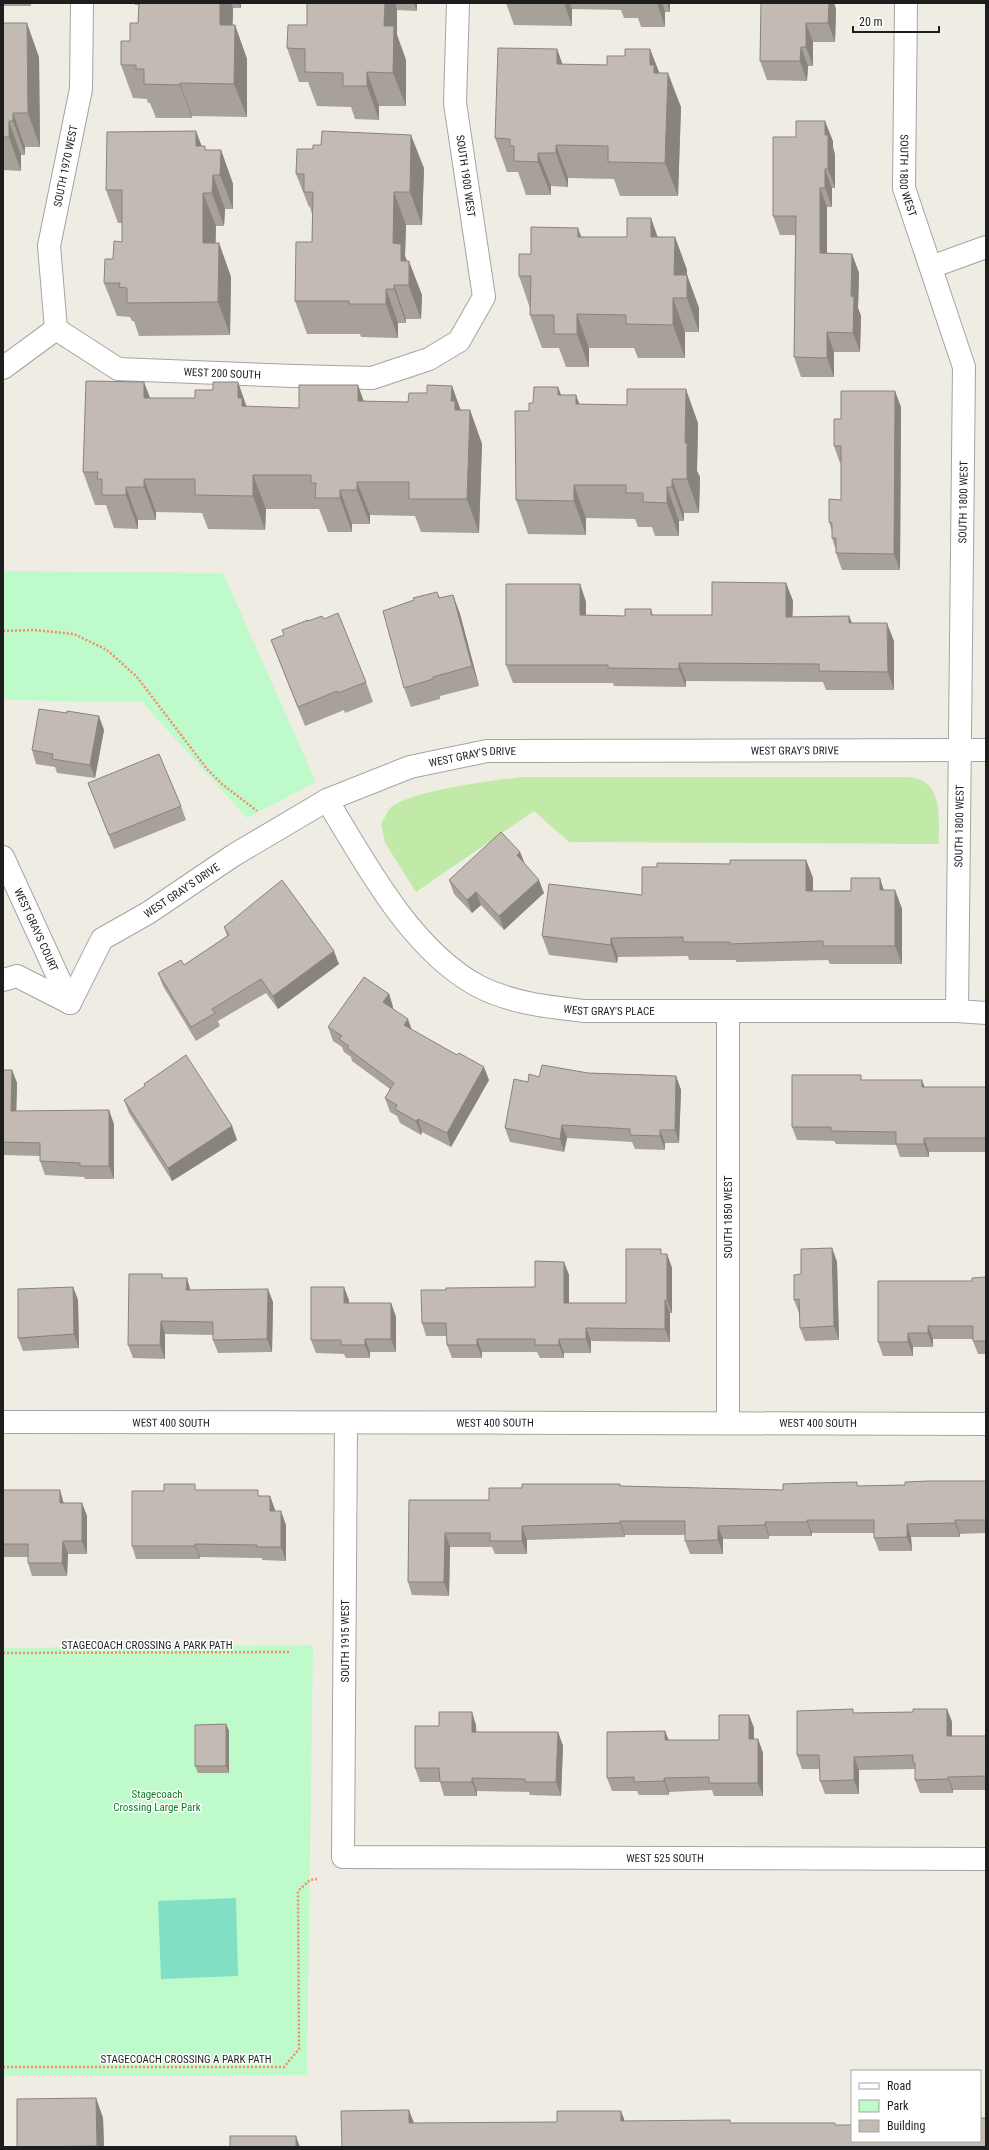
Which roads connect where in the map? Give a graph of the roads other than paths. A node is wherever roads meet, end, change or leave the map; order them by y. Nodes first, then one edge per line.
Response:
1 (82, 3) edge
2 (458, 3) edge
3 (906, 3) edge
4 (986, 247) edge
5 (931, 267) junction
6 (56, 329) junction
7 (459, 341) joint
8 (3, 368) edge
9 (960, 750) junction
10 (986, 750) edge
11 (327, 800) junction
12 (3, 857) edge
13 (3, 980) edge
14 (70, 1003) junction
15 (957, 1011) junction
16 (728, 1012) junction
17 (986, 1013) edge
18 (3, 1422) edge
19 (728, 1422) junction
20 (346, 1424) junction
21 (986, 1424) edge
22 (343, 1858) joint
23 (986, 1859) edge

1 - 6 street, SOUTH 1970 WEST
2 - 7 street, SOUTH 1900 WEST
3 - 5 street, SOUTH 1800 WEST
4 - 5 street
5 - 9 street, SOUTH 1800 WEST
6 - 7 street, WEST 200 SOUTH
6 - 8 street
9 - 10 street, WEST GRAY'S DRIVE
9 - 11 street, WEST GRAY'S DRIVE
9 - 15 street, SOUTH 1800 WEST
11 - 14 street, WEST GRAY'S DRIVE
11 - 16 street, WEST GRAY'S PLACE
12 - 14 street, WEST GRAYS COURT
13 - 14 street
15 - 16 street, WEST GRAY'S PLACE
15 - 17 street, WEST GRAY'S PLACE
16 - 19 street, SOUTH 1850 WEST
18 - 20 street, WEST 400 SOUTH
19 - 20 street, WEST 400 SOUTH
19 - 21 street, WEST 400 SOUTH
20 - 22 street, SOUTH 1915 WEST
22 - 23 street, WEST 525 SOUTH

